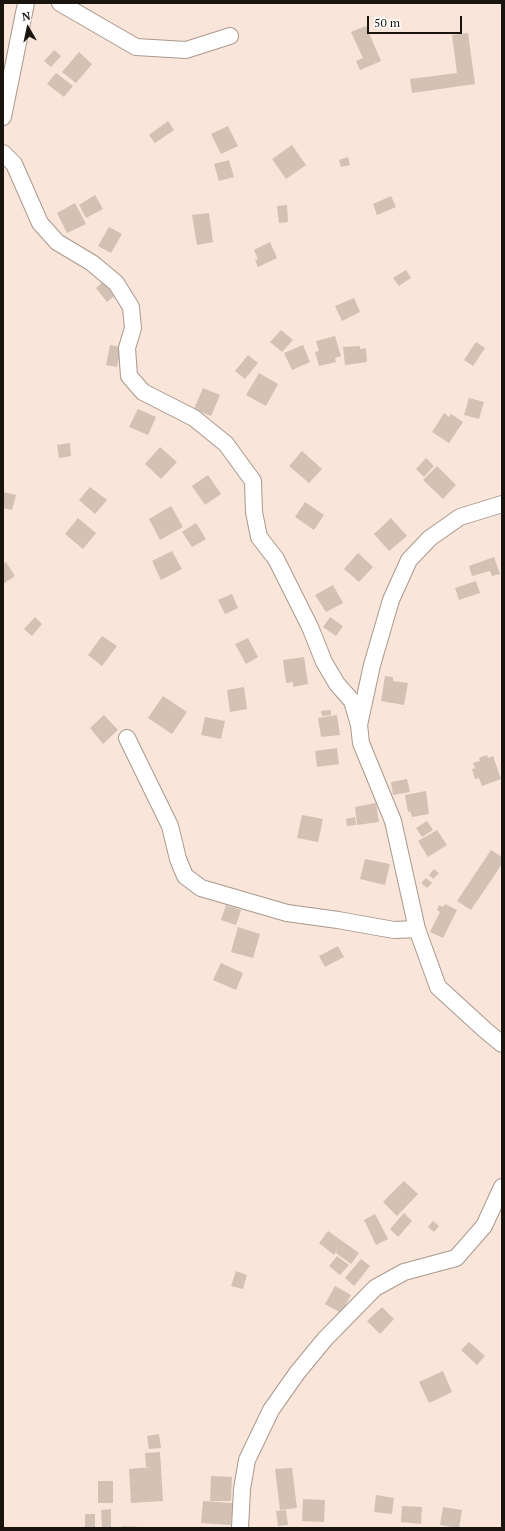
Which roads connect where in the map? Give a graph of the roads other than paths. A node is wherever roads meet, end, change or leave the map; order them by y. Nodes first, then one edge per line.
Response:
1 (26, 3) edge
2 (60, 3) edge
3 (230, 36) dead end
4 (3, 117) edge
5 (3, 153) edge
6 (502, 504) edge
7 (359, 725) junction
8 (127, 738) dead end
9 (417, 929) junction
10 (502, 1044) edge
11 (502, 1187) edge
12 (240, 1528) edge

1 - 4 street
2 - 3 street
5 - 7 street
6 - 7 street
7 - 9 street
8 - 9 street
9 - 10 street
11 - 12 street

